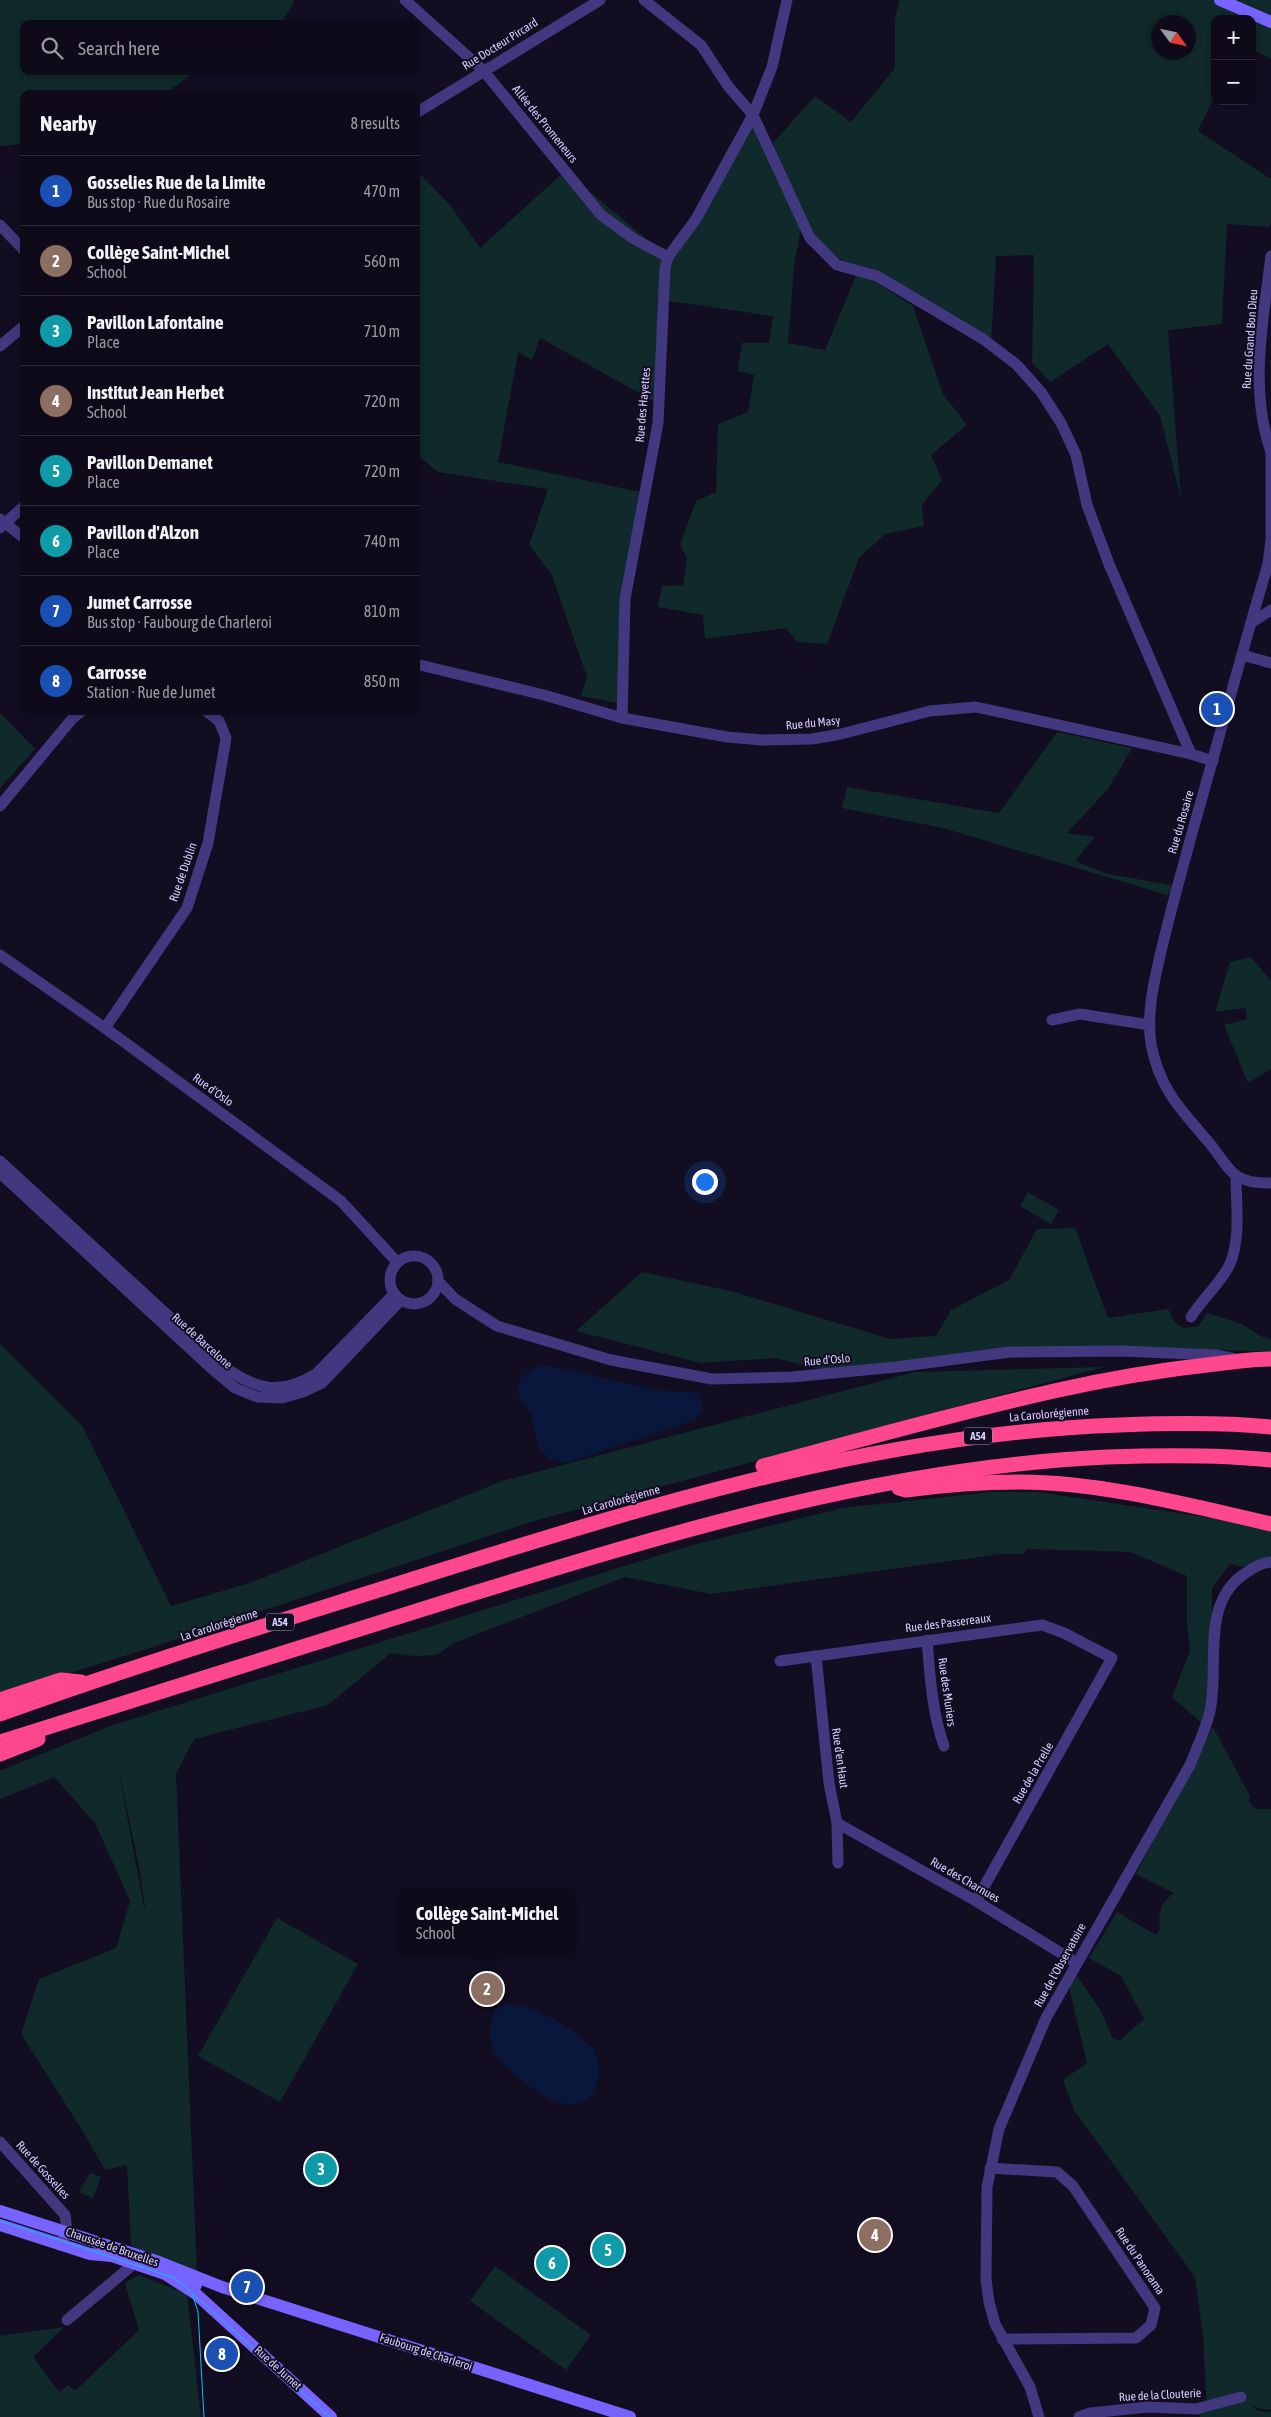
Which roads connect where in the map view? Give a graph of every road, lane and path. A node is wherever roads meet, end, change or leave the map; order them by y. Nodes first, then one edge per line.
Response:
1 (405, 0) edge
2 (600, 0) edge
3 (644, 0) edge
4 (787, 0) edge
5 (1220, 0) edge
6 (1271, 22) edge
7 (483, 70) junction
8 (420, 110) edge
9 (753, 115) junction
10 (0, 225) edge
11 (20, 246) edge
12 (1271, 256) edge
13 (668, 257) junction
14 (20, 329) edge
15 (0, 346) edge
16 (1271, 452) edge
17 (20, 509) edge
18 (2, 523) edge
19 (20, 535) edge
20 (1271, 610) edge
21 (1251, 623) junction
22 (1242, 656) junction
23 (1271, 664) edge
24 (420, 665) edge
25 (78, 715) edge
26 (211, 715) edge
27 (622, 718) junction
28 (1191, 754) junction
29 (1213, 761) junction
30 (0, 806) edge
31 (0, 955) edge
32 (1052, 1020) dead end
33 (1150, 1025) junction
34 (105, 1028) junction
35 (0, 1161) edge
36 (0, 1173) edge
37 (1236, 1176) junction
38 (1271, 1183) edge
39 (397, 1262) junction
40 (438, 1281) junction
41 (397, 1297) junction
42 (1191, 1317) dead end
43 (1271, 1359) edge
44 (1239, 1360) junction
45 (1271, 1428) edge
46 (1271, 1460) edge
47 (884, 1484) junction
48 (691, 1495) junction
49 (1271, 1524) edge
50 (1271, 1562) edge
51 (927, 1640) junction
52 (816, 1656) junction
53 (1112, 1658) joint
54 (780, 1661) dead end
55 (88, 1682) junction
56 (0, 1700) edge
57 (0, 1714) edge
58 (59, 1724) junction
59 (0, 1742) edge
60 (944, 1746) dead end
61 (0, 1754) edge
62 (837, 1823) junction
63 (838, 1863) dead end
64 (976, 1901) junction
65 (1077, 1963) junction
66 (0, 2142) edge
67 (990, 2168) junction
68 (0, 2211) edge
69 (0, 2225) edge
70 (67, 2231) junction
71 (60, 2244) junction
72 (134, 2259) junction
73 (174, 2278) junction
74 (218, 2289) junction
75 (205, 2302) junction
76 (303, 2316) junction
77 (67, 2320) dead end
78 (1002, 2339) junction
79 (1241, 2397) dead end
80 (1193, 2413) edge
81 (332, 2417) edge
82 (610, 2417) edge
83 (630, 2417) edge
84 (1040, 2417) edge
85 (1079, 2417) edge

1 - 7 street, Allée des Promeneurs
2 - 7 street, Rue Docteur Pircard
3 - 9 street
4 - 9 street, Rue des Hayettes
5 - 6 main road
7 - 8 street, Rue Docteur Pircard
7 - 13 street, Allée des Promeneurs
9 - 13 street, Rue des Hayettes
9 - 28 street
10 - 11 street
12 - 16 street, Rue du Grand Bon Dieu
13 - 27 street, Rue des Hayettes
14 - 15 street
16 - 21 street, Rue du Rosaire
17 - 18 street
18 - 19 street
20 - 21 street
21 - 22 street, Rue du Rosaire
22 - 23 street
22 - 29 street, Rue du Rosaire
24 - 27 street, Rue du Masy
25 - 30 street
26 - 34 street, Rue de Dublin
27 - 28 street, Rue du Masy
28 - 29 street, Rue du Masy
29 - 33 street, Rue du Rosaire
31 - 34 street, Rue d'Oslo
32 - 33 street
33 - 37 street, Rue du Rosaire
34 - 39 street, Rue d'Oslo
35 - 41 street, Rue de Barcelone
36 - 41 street, Rue de Barcelone
37 - 38 street
37 - 42 street
39 - 40 street
39 - 41 street
40 - 41 street
40 - 44 street, Rue d'Oslo
43 - 44 highway
44 - 48 highway
45 - 48 highway, La Carolorégienne / A54
46 - 47 highway, A54
47 - 49 highway
47 - 58 highway, A54
48 - 55 highway, La Carolorégienne / A54
50 - 65 street, Rue de l'Observatoire
51 - 52 street, Rue des Passereaux
51 - 53 street, Rue des Passereaux
51 - 60 street, Rue des Muriers
52 - 54 street, Rue des Passereaux
52 - 62 street, Rue d'en Haut
53 - 64 street, Rue de la Prelle
55 - 56 highway
55 - 57 highway, La Carolorégienne / A54
58 - 59 highway, A54
58 - 61 highway
62 - 63 street, Rue d'en Haut
62 - 64 street, Rue des Charnues
64 - 65 street, Rue des Charnues
65 - 67 street, Rue de l'Observatoire
66 - 70 street, Rue de Gosselies
67 - 78 street, Rue de l'Observatoire
67 - 78 street, Rue du Panorama
68 - 70 main road, Chaussée de Bruxelles
69 - 71 main road, Chaussée de Bruxelles
70 - 71 street
70 - 72 main road, Chaussée de Bruxelles
71 - 72 main road, Chaussée de Bruxelles
72 - 73 main road, Chaussée de Bruxelles
72 - 74 main road, Chaussée de Bruxelles
72 - 77 street
73 - 74 main road
73 - 75 main road, Chaussée de Bruxelles
74 - 75 main road
74 - 76 main road, Faubourg de Charleroi
75 - 81 main road, Rue de Jumet
76 - 82 main road
76 - 83 main road, Faubourg de Charleroi
78 - 84 street, Rue de l'Observatoire
79 - 80 street, Rue de la Clouterie
80 - 85 street, Rue de la Clouterie

